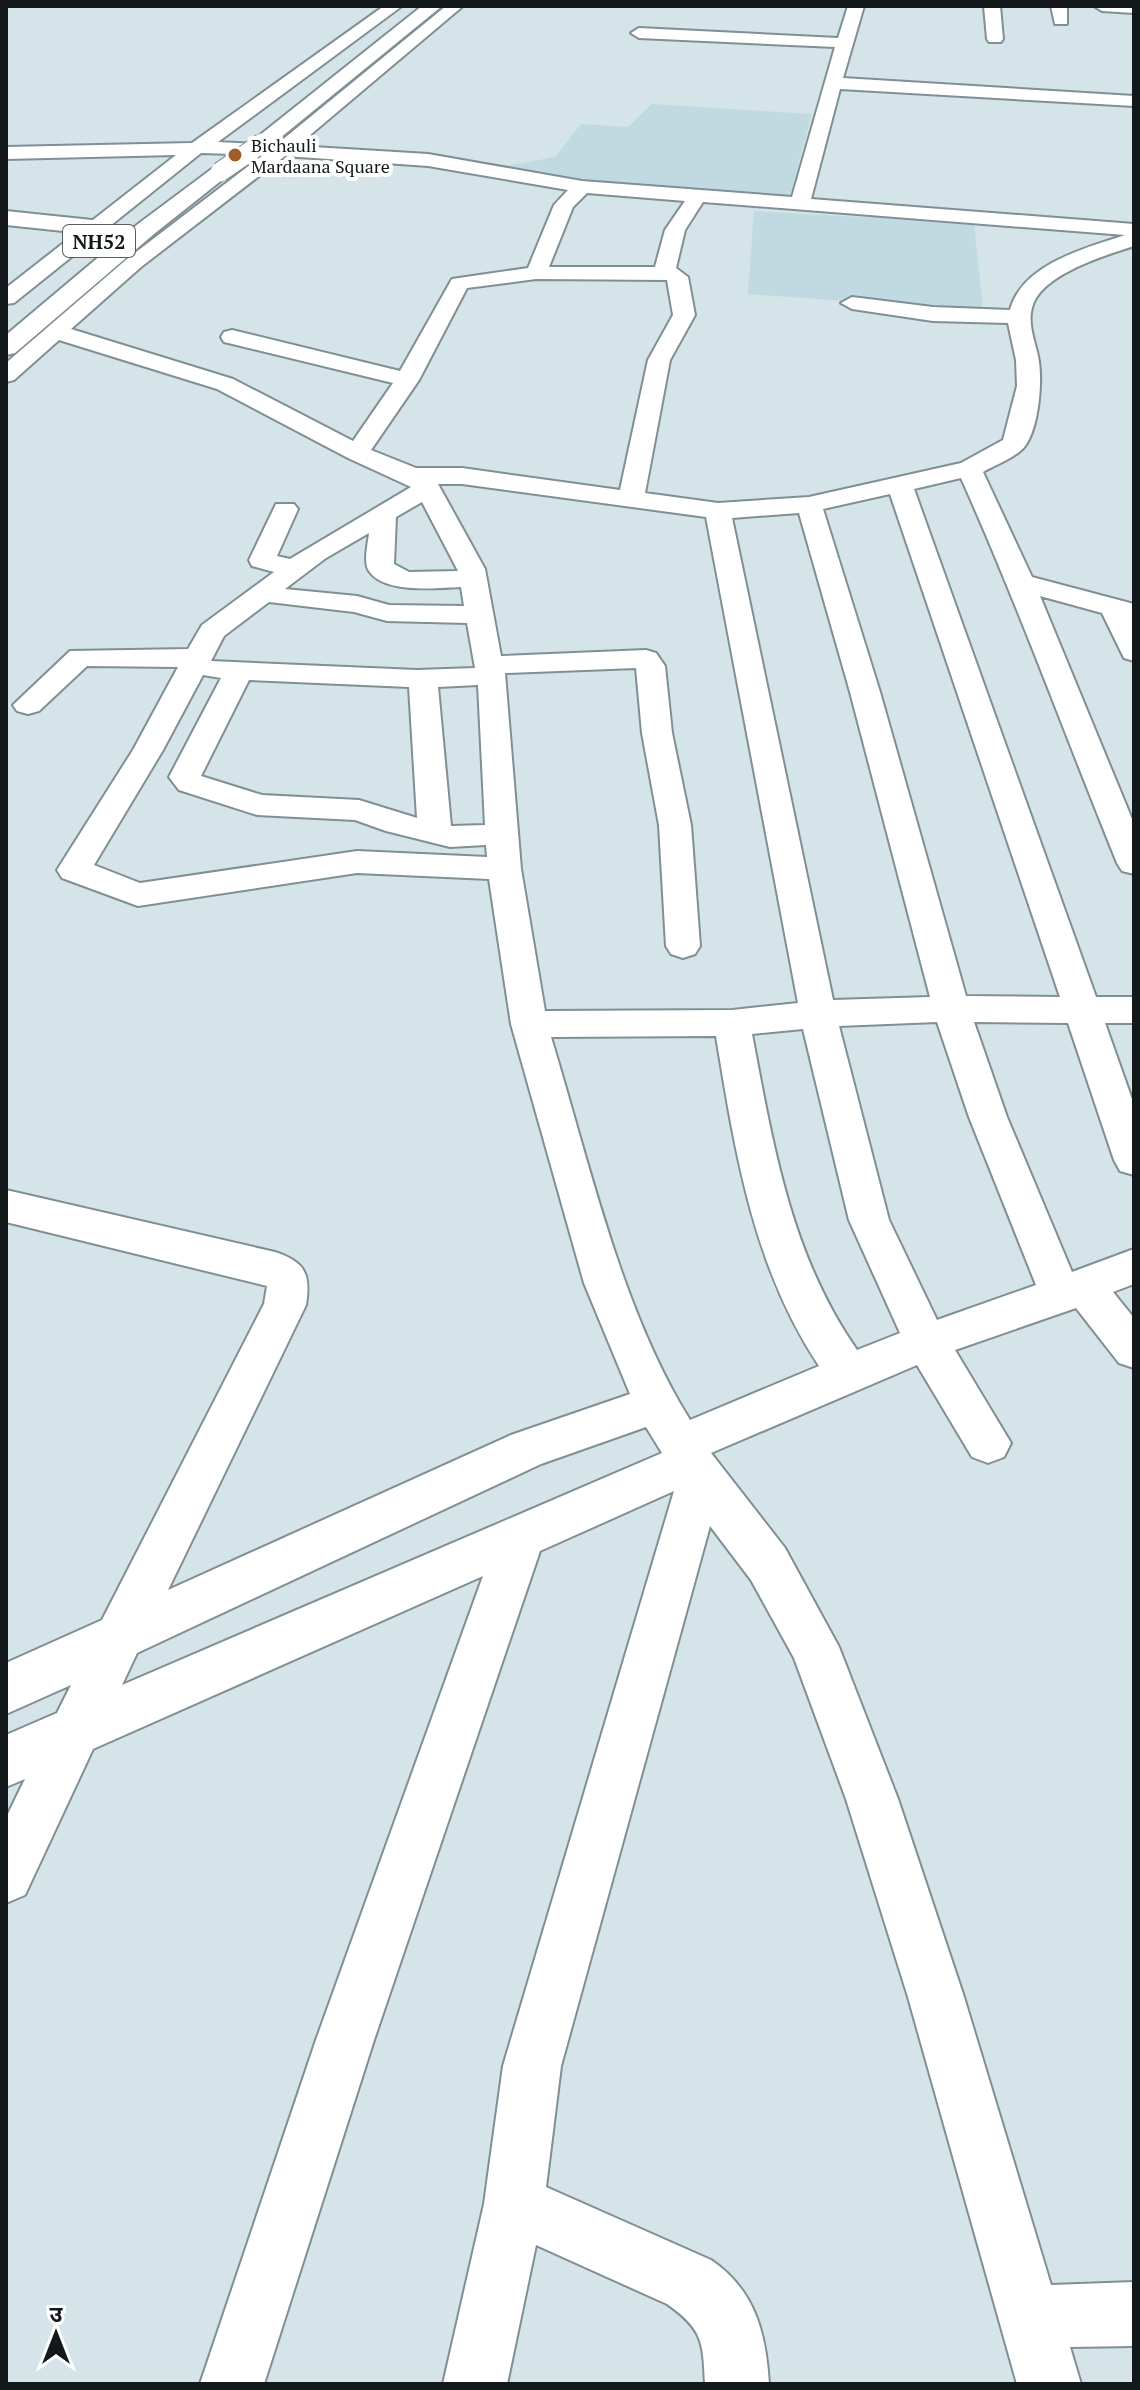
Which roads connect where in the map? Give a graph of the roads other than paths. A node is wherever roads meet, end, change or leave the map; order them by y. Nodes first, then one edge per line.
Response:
1 (394, 6) edge
2 (406, 6) edge
3 (433, 6) edge
4 (455, 6) edge
5 (856, 6) edge
6 (992, 6) edge
7 (1102, 6) edge
8 (1133, 10) edge
9 (743, 16) dead end
10 (639, 32) dead end
11 (736, 37) junction
12 (995, 39) dead end
13 (846, 43) junction
14 (833, 83) junction
15 (1134, 101) edge
16 (233, 123) junction
17 (140, 149) junction
18 (6, 150) edge
19 (194, 150) junction
20 (274, 155) junction
21 (582, 187) junction
22 (699, 194) junction
23 (800, 203) junction
24 (6, 218) edge
25 (6, 225) edge
26 (1134, 230) edge
27 (87, 232) junction
28 (1134, 239) edge
29 (536, 273) junction
30 (661, 273) junction
31 (6, 298) edge
32 (852, 303) dead end
33 (1019, 317) junction
34 (6, 319) edge
35 (54, 331) junction
36 (232, 337) dead end
37 (7, 348) edge
38 (6, 375) edge
39 (407, 380) junction
40 (357, 453) junction
41 (969, 469) junction
42 (420, 482) junction
43 (899, 484) junction
44 (631, 499) junction
45 (809, 505) junction
46 (285, 509) dead end
47 (718, 511) junction
48 (383, 515) junction
49 (294, 569) junction
50 (1021, 582) junction
51 (265, 590) junction
52 (476, 597) junction
53 (1124, 610) edge
54 (1134, 652) edge
55 (194, 663) junction
56 (239, 671) junction
57 (489, 671) junction
58 (423, 679) junction
59 (28, 705) dead end
60 (434, 832) junction
61 (503, 851) junction
62 (1134, 863) edge
63 (683, 946) dead end
64 (951, 1009) junction
65 (1082, 1010) junction
66 (1134, 1010) edge
67 (818, 1014) junction
68 (732, 1023) junction
69 (529, 1024) junction
70 (1134, 1160) edge
71 (12, 1218) edge
72 (1134, 1266) edge
73 (1072, 1291) junction
74 (925, 1340) junction
75 (1134, 1350) edge
76 (848, 1373) junction
77 (656, 1404) junction
78 (988, 1443) dead end
79 (692, 1461) junction
80 (520, 1539) junction
81 (118, 1640) junction
82 (6, 1689) edge
83 (78, 1729) junction
84 (6, 1761) edge
85 (6, 1876) edge
86 (514, 2204) junction
87 (1134, 2314) edge
88 (1032, 2317) junction
89 (232, 2384) edge
90 (475, 2384) edge
91 (737, 2384) edge
92 (1049, 2384) edge

1 - 16 street
2 - 34 main road, NH52
3 - 37 main road, NH52, bridge
4 - 20 street
5 - 13 street
6 - 12 street
7 - 8 street
9 - 11 street
10 - 11 street
11 - 13 street
13 - 14 street
14 - 15 street
14 - 23 street
16 - 17 street
16 - 19 street
17 - 18 street
17 - 19 street
19 - 20 street
19 - 27 street
20 - 21 street
20 - 35 street
21 - 22 street
21 - 29 street
22 - 23 street
22 - 30 street
23 - 26 street
24 - 27 main road
25 - 27 main road
27 - 31 street
28 - 33 street
29 - 30 street
29 - 39 street
30 - 44 street
32 - 33 street
33 - 41 street
35 - 38 street
35 - 40 street
36 - 39 street
39 - 40 street
40 - 42 street
41 - 43 street
41 - 50 street
42 - 44 street
42 - 48 street
42 - 52 street
43 - 45 street
43 - 65 street
44 - 47 street
45 - 47 street
45 - 64 street
46 - 49 street
47 - 67 street
48 - 49 street
48 - 52 street
49 - 51 street
50 - 53 street
50 - 62 street
51 - 52 street
51 - 55 street
52 - 57 street
53 - 54 street
55 - 56 street
55 - 59 street
55 - 61 street
56 - 58 street
56 - 60 street
57 - 58 street
57 - 61 street
57 - 63 street
58 - 60 street
60 - 61 street
61 - 69 street
64 - 65 street
64 - 67 street
64 - 73 street
65 - 66 street
65 - 70 street
67 - 68 street
67 - 74 street
68 - 69 street
68 - 76 street
69 - 77 street
71 - 81 street
72 - 73 street
73 - 74 street
73 - 75 street
74 - 76 street
74 - 78 street
76 - 79 street
77 - 79 street
77 - 81 street
79 - 80 street
79 - 86 street
79 - 88 street
80 - 83 street
80 - 89 street
81 - 82 street
81 - 83 street
83 - 84 street
83 - 85 street
86 - 90 street
86 - 91 street
87 - 88 street
88 - 92 street

